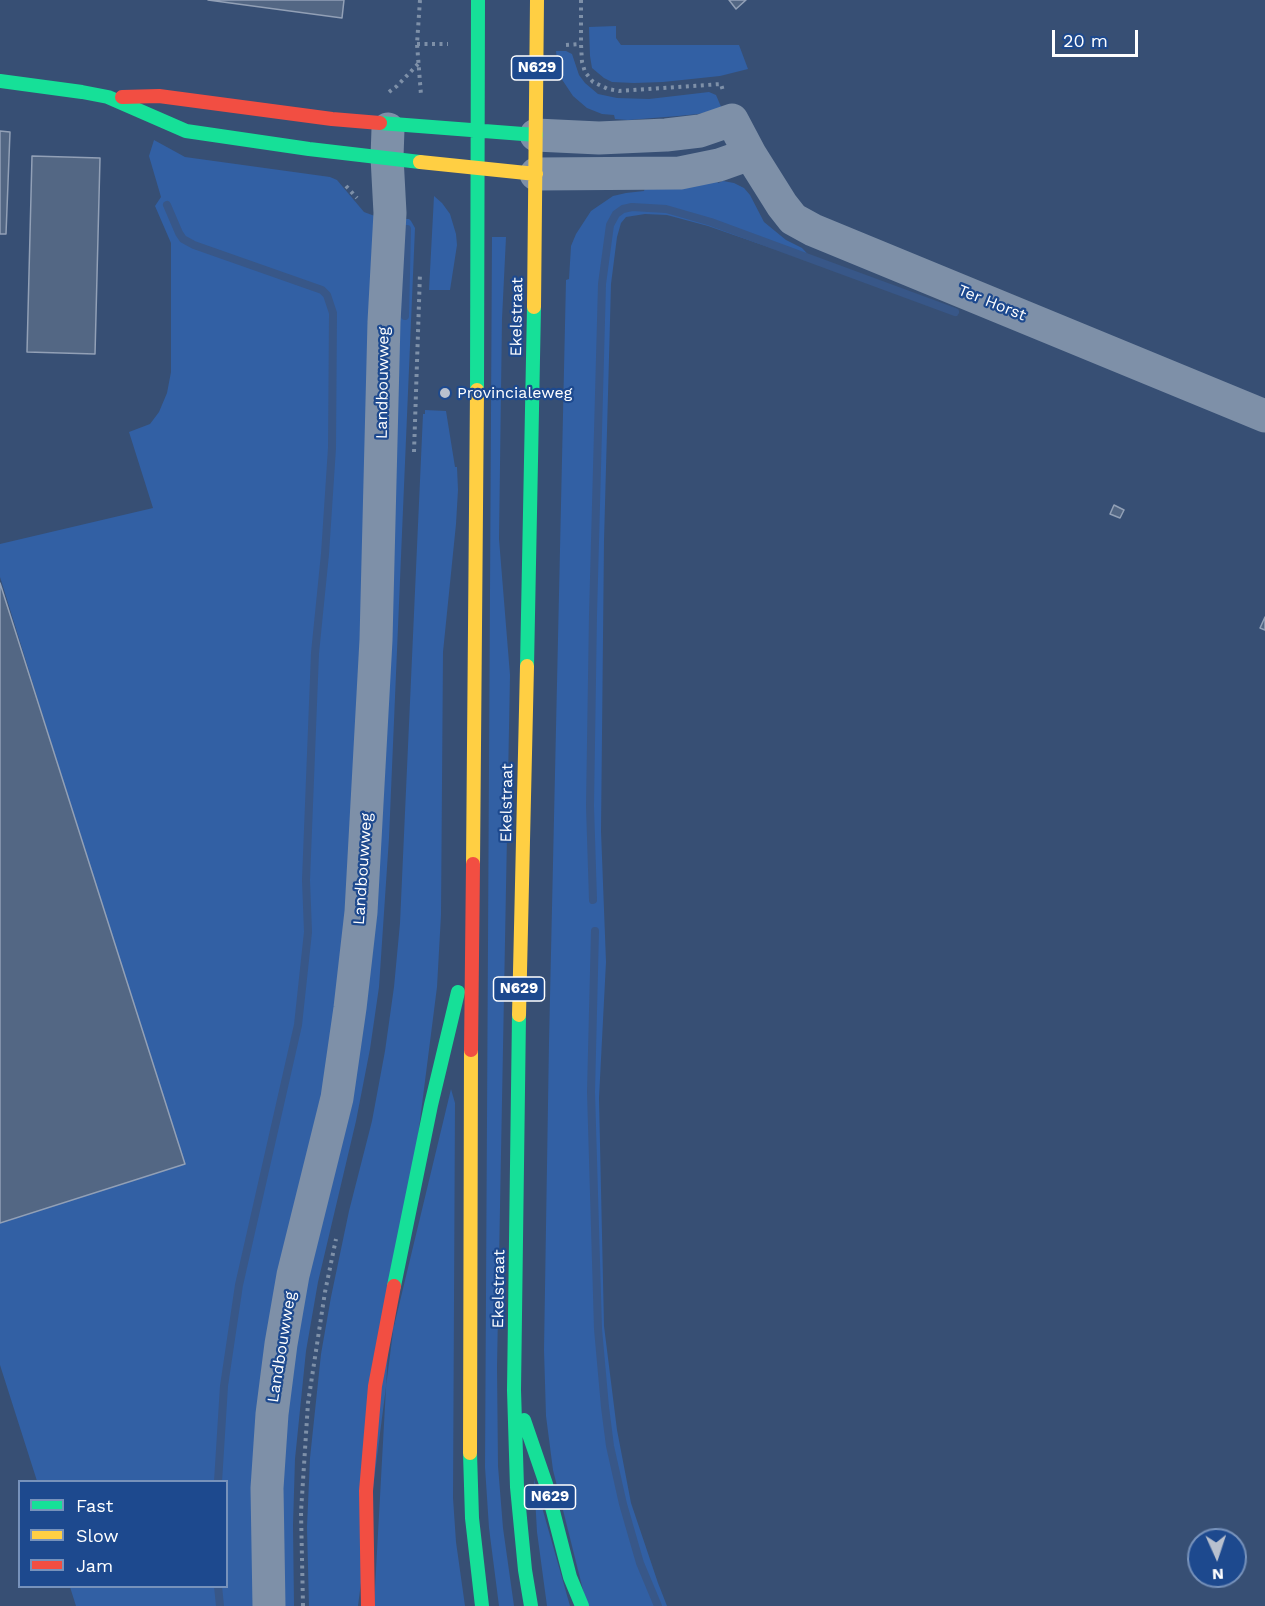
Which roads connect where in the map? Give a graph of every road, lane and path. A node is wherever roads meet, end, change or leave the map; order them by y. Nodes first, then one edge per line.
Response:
1 (420, 0) edge
2 (478, 0) edge
3 (537, 0) edge
4 (581, 0) edge
5 (417, 44) dead end
6 (0, 81) edge
7 (108, 98) junction
8 (732, 120) junction
9 (389, 123) junction
10 (478, 130) junction
11 (536, 135) junction
12 (750, 154) junction
13 (387, 157) junction
14 (478, 169) junction
15 (536, 174) junction
16 (1265, 416) edge
17 (471, 934) junction
18 (514, 1390) junction
19 (269, 1606) edge
20 (368, 1606) edge
21 (482, 1606) edge
22 (531, 1606) edge
23 (582, 1606) edge

1 - 5 path
2 - 10 main road, Ekelstraat / N629
3 - 11 main road, Ekelstraat / N629
4 - 8 path
6 - 7 main road
7 - 9 main road
7 - 13 main road
8 - 11 street
8 - 12 street, Ter Horst
9 - 10 main road
9 - 13 street, Landbouwweg
10 - 11 main road
10 - 14 main road, Ekelstraat / N629
11 - 15 main road, Ekelstraat / N629
12 - 15 street
12 - 16 street, Ter Horst
13 - 14 main road
13 - 19 street, Landbouwweg
14 - 15 main road
14 - 17 main road, Ekelstraat / N629
15 - 18 main road, Ekelstraat / N629
17 - 20 main road, N629
17 - 21 main road, Ekelstraat / N629
18 - 22 main road, Ekelstraat / N629
18 - 23 main road, N629

